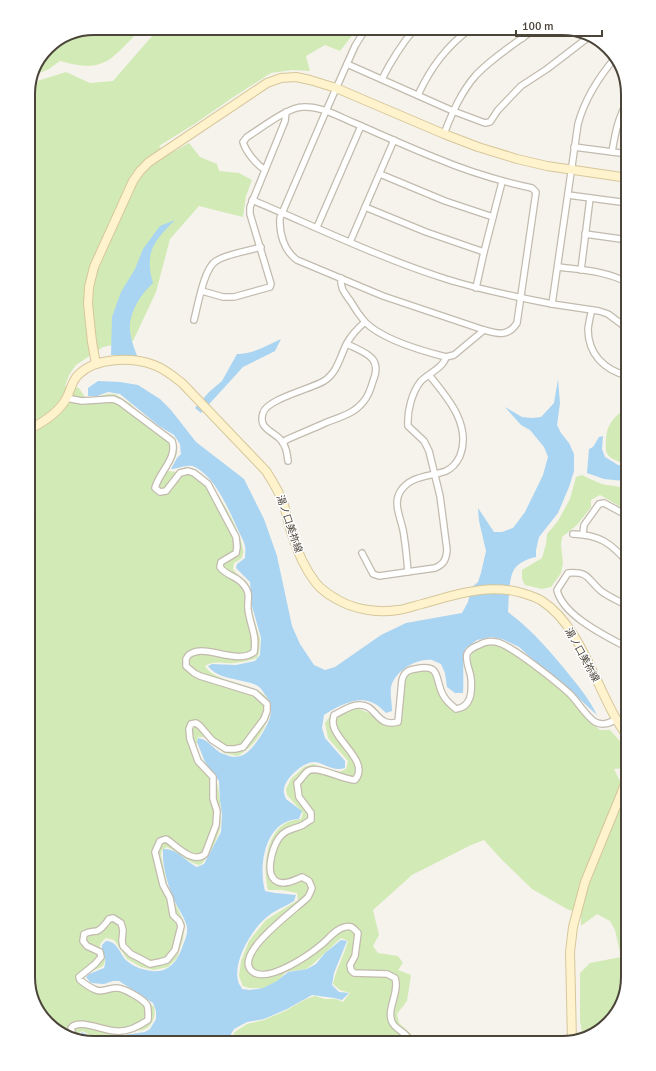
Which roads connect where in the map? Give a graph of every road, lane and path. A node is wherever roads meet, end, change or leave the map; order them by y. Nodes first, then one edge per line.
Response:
1 (362, 35) edge
2 (409, 35) edge
3 (462, 35) edge
4 (521, 35) edge
5 (527, 35) edge
6 (523, 38) junction
7 (585, 40) edge
8 (612, 62) edge
9 (347, 64) junction
10 (382, 80) junction
11 (336, 88) junction
12 (418, 95) junction
13 (326, 111) junction
14 (453, 111) junction
15 (286, 112) junction
16 (621, 114) edge
17 (361, 126) junction
18 (444, 134) junction
19 (394, 140) junction
20 (574, 148) junction
21 (612, 152) junction
22 (621, 153) edge
23 (265, 170) junction
24 (571, 170) junction
25 (380, 174) junction
26 (621, 177) edge
27 (502, 182) junction
28 (568, 195) junction
29 (590, 198) junction
30 (252, 200) junction
31 (621, 202) edge
32 (365, 208) junction
33 (283, 213) junction
34 (493, 217) junction
35 (317, 227) junction
36 (585, 234) junction
37 (621, 239) edge
38 (350, 242) junction
39 (261, 247) junction
40 (484, 252) junction
41 (558, 267) junction
42 (581, 270) junction
43 (341, 278) junction
44 (621, 279) edge
45 (476, 288) junction
46 (202, 291) junction
47 (520, 298) junction
48 (552, 304) junction
49 (592, 310) junction
50 (194, 320) dead end
51 (365, 322) junction
52 (621, 324) edge
53 (484, 330) junction
54 (347, 344) junction
55 (446, 357) junction
56 (96, 364) junction
57 (621, 374) edge
58 (429, 375) junction
59 (66, 398) junction
60 (35, 427) edge
61 (283, 443) junction
62 (288, 461) dead end
63 (435, 474) junction
64 (621, 512) edge
65 (573, 534) dead end
66 (582, 534) junction
67 (362, 553) dead end
68 (621, 555) edge
69 (408, 572) junction
70 (621, 602) edge
71 (621, 644) edge
72 (617, 719) junction
73 (621, 726) edge
74 (621, 794) edge
75 (72, 1032) edge
76 (572, 1035) edge
77 (407, 1036) edge

1 - 9 street
2 - 10 street
3 - 12 street
4 - 6 street
5 - 6 street
6 - 14 street
7 - 14 street
8 - 20 street
9 - 10 street
9 - 11 street
10 - 12 street
11 - 13 street
11 - 18 street
11 - 56 street
12 - 14 street
13 - 15 street
13 - 17 street
13 - 33 street
14 - 18 street
15 - 23 street
15 - 23 street
16 - 21 street
17 - 19 street
17 - 35 street
18 - 24 street
19 - 25 street
19 - 27 street
20 - 21 street
20 - 24 street
21 - 22 street
23 - 30 street
24 - 26 street
24 - 28 street
25 - 32 street
25 - 34 street
27 - 34 street
27 - 47 street
28 - 29 street
28 - 41 street
29 - 31 street
29 - 36 street
30 - 33 street
30 - 39 street
32 - 38 street
32 - 40 street
33 - 35 street
33 - 43 street
34 - 40 street
35 - 38 street
36 - 37 street
36 - 42 street
38 - 45 street
39 - 46 street
39 - 46 street
40 - 45 street
41 - 42 street
41 - 48 street
42 - 44 street
43 - 51 street
43 - 53 street
45 - 47 street
46 - 50 street
47 - 48 street
47 - 53 street
48 - 49 street
49 - 52 street
49 - 57 street
51 - 54 street
51 - 55 street
53 - 55 street
54 - 61 street
54 - 61 street
55 - 58 street
56 - 59 street, 湯ノ口美祢線
56 - 72 street, 湯ノ口美祢線
58 - 63 street
58 - 63 street
59 - 60 street, 湯ノ口美祢線
59 - 75 street
61 - 62 street
63 - 69 street
63 - 69 street
64 - 66 street
65 - 66 street
66 - 68 street
67 - 69 street
70 - 71 street
72 - 73 street, 湯ノ口美祢線
72 - 77 street
74 - 76 street

